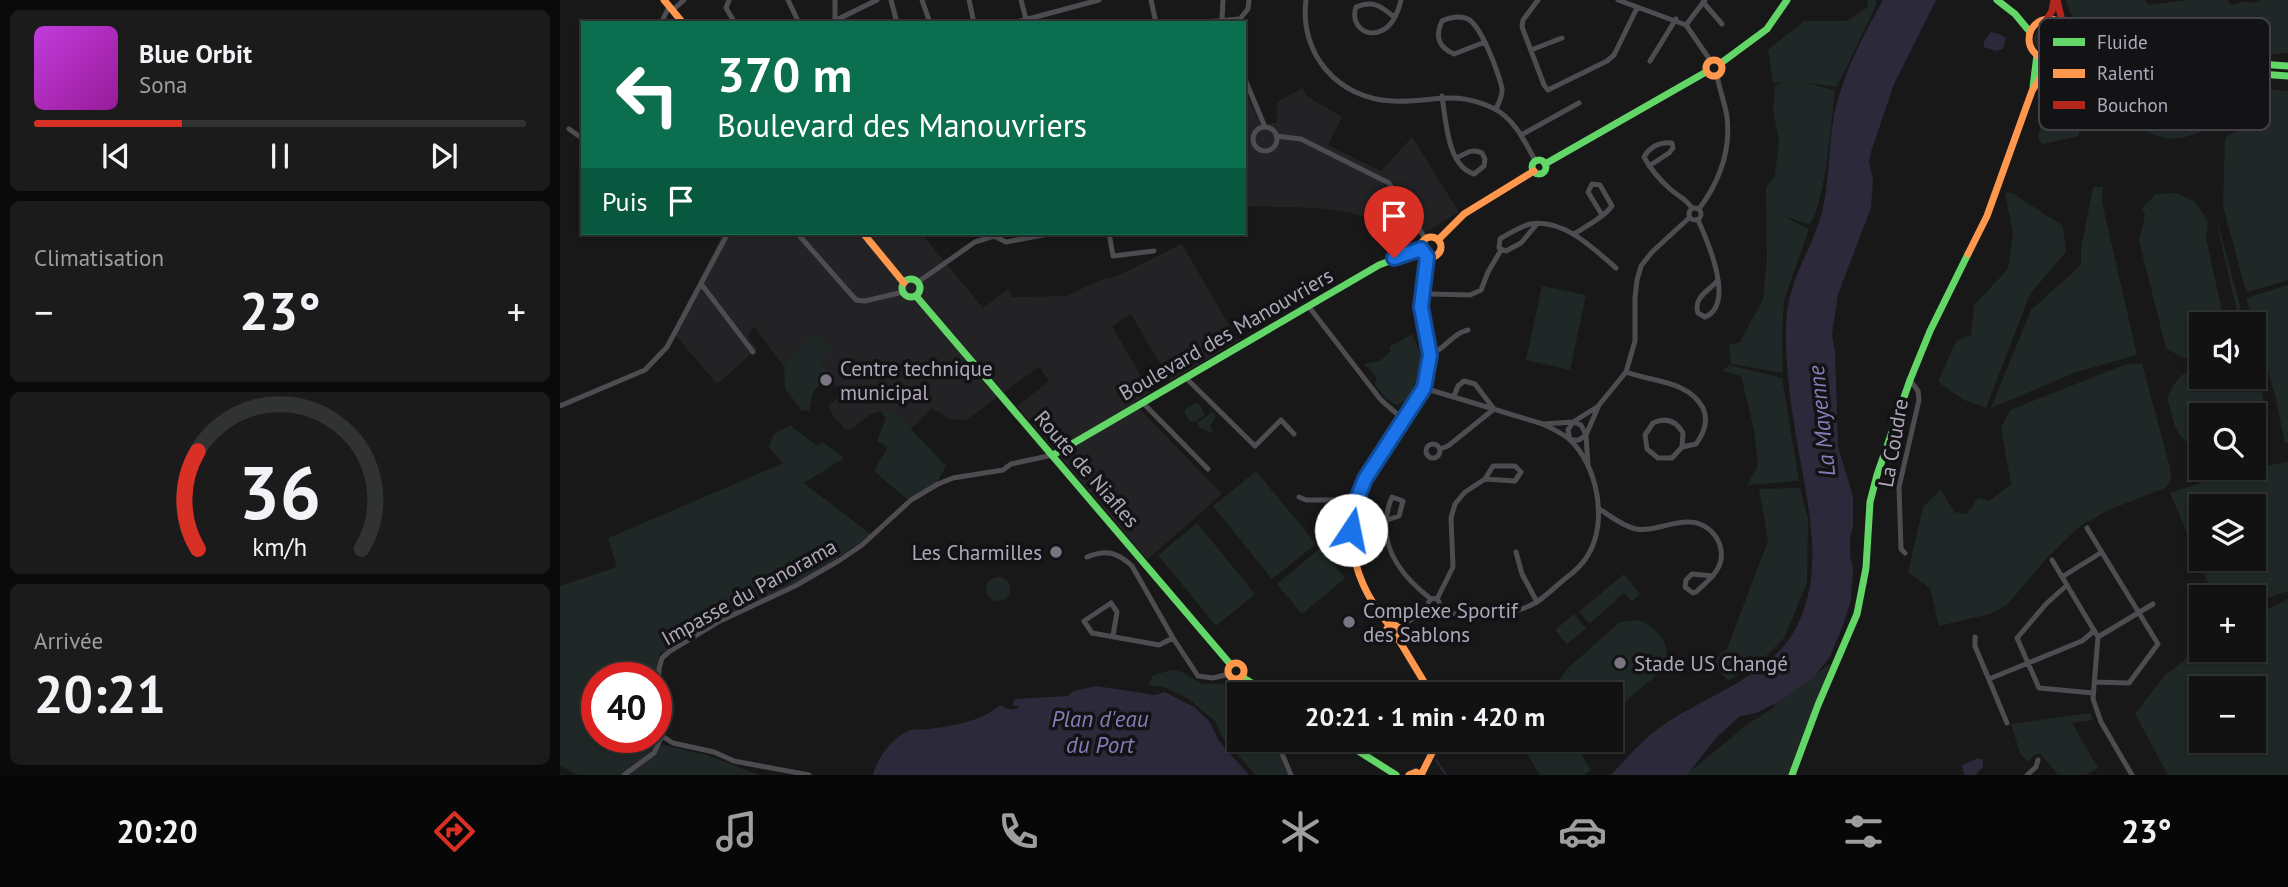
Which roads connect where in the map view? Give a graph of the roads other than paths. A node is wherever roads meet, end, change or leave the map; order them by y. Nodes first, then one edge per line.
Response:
1 (664, 0) edge
2 (684, 0) edge
3 (729, 0) edge
4 (788, 0) edge
5 (835, 0) edge
6 (877, 0) edge
7 (891, 0) edge
8 (922, 0) edge
9 (968, 0) edge
10 (1021, 0) edge
11 (1099, 0) edge
12 (1151, 0) edge
13 (1223, 0) edge
14 (1249, 0) edge
15 (1306, 0) edge
16 (1401, 0) edge
17 (1538, 0) edge
18 (1618, 0) edge
19 (1787, 0) edge
20 (1997, 0) edge
21 (2056, 0) edge
22 (1704, 1) edge
23 (1078, 3) edge
24 (1637, 8) junction
25 (671, 9) junction
26 (2015, 13) junction
27 (1394, 17) junction
28 (2046, 18) edge
29 (2061, 18) edge
30 (1026, 19) junction
31 (1222, 19) junction
32 (1676, 19) junction
33 (2039, 19) edge
34 (662, 21) edge
35 (681, 21) edge
36 (734, 21) edge
37 (798, 21) edge
38 (832, 21) edge
39 (834, 21) edge
40 (896, 21) edge
41 (929, 21) edge
42 (973, 21) edge
43 (1020, 21) edge
44 (1156, 21) edge
45 (1208, 21) edge
46 (1240, 21) edge
47 (1686, 24) junction
48 (1722, 24) dead end
49 (2039, 24) edge
50 (2030, 32) junction
51 (1562, 38) dead end
52 (1485, 42) junction
53 (1531, 51) junction
54 (2036, 55) junction
55 (2039, 56) edge
56 (1710, 60) junction
57 (1650, 61) dead end
58 (1721, 63) junction
59 (2270, 65) edge
60 (2288, 66) edge
61 (1706, 72) junction
62 (2270, 74) edge
63 (1717, 75) junction
64 (2288, 76) edge
65 (2039, 80) edge
66 (1246, 82) edge
67 (2032, 91) junction
68 (1442, 96) junction
69 (1579, 103) dead end
70 (1496, 109) junction
71 (1265, 127) junction
72 (569, 129) dead end
73 (1521, 135) junction
74 (1276, 136) junction
75 (581, 138) edge
76 (1457, 158) junction
77 (1536, 162) junction
78 (1545, 164) junction
79 (1649, 166) junction
80 (1534, 171) junction
81 (1695, 209) junction
82 (1602, 215) junction
83 (1689, 218) junction
84 (1698, 220) junction
85 (1537, 223) junction
86 (1574, 234) junction
87 (728, 235) edge
88 (799, 235) edge
89 (865, 235) edge
90 (993, 235) edge
91 (996, 235) edge
92 (1043, 235) edge
93 (1109, 235) edge
94 (1425, 238) junction
95 (1438, 240) junction
96 (1421, 249) junction
97 (1501, 250) junction
98 (1154, 251) dead end
99 (1427, 257) junction
100 (1616, 268) dead end
101 (1717, 281) junction
102 (918, 282) junction
103 (904, 283) junction
104 (702, 285) junction
105 (903, 292) junction
106 (1430, 294) dead end
107 (916, 296) junction
108 (1309, 307) junction
109 (1468, 330) dead end
110 (753, 352) dead end
111 (1430, 355) junction
112 (1626, 372) junction
113 (1186, 378) junction
114 (1910, 380) junction
115 (1424, 388) junction
116 (1481, 390) junction
117 (1454, 396) junction
118 (1143, 402) junction
119 (1478, 403) junction
120 (1599, 405) junction
121 (560, 406) edge
122 (1494, 409) junction
123 (1404, 421) junction
124 (1573, 422) junction
125 (1543, 424) junction
126 (1294, 434) dead end
127 (1586, 435) junction
128 (1570, 440) junction
129 (1682, 447) junction
130 (1440, 449) dead end
131 (1053, 455) junction
132 (1588, 466) junction
133 (1209, 469) dead end
134 (1485, 479) junction
135 (1299, 497) dead end
136 (1357, 499) junction
137 (1598, 508) junction
138 (1384, 522) junction
139 (2087, 528) dead end
140 (1516, 552) dead end
141 (2102, 552) junction
142 (1905, 554) dead end
143 (1087, 557) dead end
144 (2052, 560) dead end
145 (1713, 576) junction
146 (2062, 577) junction
147 (2067, 584) junction
148 (1434, 599) junction
149 (1537, 602) junction
150 (2153, 604) dead end
151 (1429, 607) junction
152 (1439, 607) junction
153 (2139, 612) junction
154 (1389, 625) junction
155 (1399, 628) junction
156 (2096, 634) junction
157 (1113, 636) junction
158 (1397, 637) junction
159 (1975, 637) dead end
160 (1173, 638) junction
161 (2081, 641) junction
162 (2097, 650) junction
163 (661, 662) edge
164 (2028, 664) junction
165 (1231, 665) junction
166 (1235, 677) junction
167 (1989, 679) junction
168 (1236, 682) edge
169 (1245, 682) edge
170 (1424, 682) edge
171 (2094, 682) junction
172 (2093, 693) junction
173 (2007, 723) dead end
174 (672, 742) edge
175 (1281, 752) edge
176 (1360, 752) edge
177 (1432, 752) edge
178 (653, 753) edge
179 (2039, 760) dead end
180 (624, 775) edge
181 (809, 775) edge
182 (1291, 775) edge
183 (1396, 775) edge
184 (1409, 775) edge
185 (1421, 775) edge
186 (1792, 775) edge
187 (2027, 775) edge
188 (2131, 775) edge

1 - 25 street
2 - 25 street
3 - 36 street
4 - 37 street
5 - 38 street
6 - 39 street
7 - 40 street
8 - 41 street
9 - 42 street
10 - 30 street
11 - 23 street
12 - 44 street
13 - 31 street
14 - 46 street
15 - 68 street
16 - 27 street
17 - 53 street
18 - 24 street
19 - 58 street
20 - 26 street
21 - 28 street
21 - 29 street
22 - 47 street
22 - 48 street
23 - 30 street
24 - 32 street
24 - 53 street
25 - 34 street
25 - 35 street
26 - 33 street
26 - 50 street
27 - 27 street
30 - 43 street
31 - 45 street
31 - 46 street
32 - 47 street
32 - 57 street
47 - 56 street
49 - 50 street
50 - 54 street
51 - 53 street
52 - 52 street
52 - 70 street
54 - 55 street
54 - 67 street
56 - 58 street
56 - 61 street
58 - 63 street
59 - 60 street
61 - 63 street
61 - 78 street
62 - 64 street
63 - 81 street
65 - 67 street
66 - 71 street
67 - 114 street
68 - 70 street
68 - 76 street
69 - 73 street
70 - 73 street
71 - 74 street
71 - 74 street
72 - 75 street
73 - 77 street
74 - 94 street
76 - 76 street
77 - 78 street
77 - 80 street
78 - 80 street
79 - 79 street
79 - 81 street
80 - 95 street
81 - 83 street
81 - 84 street
82 - 82 street
82 - 86 street
83 - 84 street
83 - 112 street
84 - 101 street
85 - 86 street
85 - 97 street
85 - 97 street
86 - 100 street
87 - 104 street
88 - 105 street
89 - 103 street
90 - 102 street
91 - 92 street
93 - 98 street
94 - 95 street
94 - 96 street
95 - 99 street
96 - 99 street
96 - 108 street, Boulevard des Manouvriers
97 - 106 street
99 - 111 street
101 - 101 street
102 - 103 street
102 - 107 street
103 - 105 street
104 - 110 street
104 - 121 street
105 - 107 street
107 - 131 street, Route de Niafles
108 - 113 street, Boulevard des Manouvriers
108 - 123 street
109 - 111 street
111 - 115 street
112 - 120 street
112 - 129 street
113 - 118 street, Boulevard des Manouvriers
113 - 126 street
114 - 142 street, La Coudre
114 - 186 street
115 - 117 street
115 - 123 street
116 - 117 street
116 - 119 street
116 - 122 street
117 - 119 street
118 - 131 street, Boulevard des Manouvriers
118 - 133 street
119 - 122 street
120 - 124 street
120 - 127 street
122 - 125 street
122 - 130 street
123 - 136 street
124 - 125 street
124 - 127 street
124 - 128 street
125 - 128 street
127 - 128 street
127 - 132 street
128 - 132 street
129 - 129 street
131 - 163 street, Impasse du Panorama
131 - 165 street, Route de Niafles
132 - 137 street
134 - 134 street
134 - 148 street
135 - 136 street
136 - 154 street
137 - 145 street
137 - 149 street
138 - 138 street
138 - 148 street
139 - 141 street
140 - 149 street
141 - 146 street
141 - 153 street
143 - 160 street
144 - 146 street
145 - 145 street
146 - 147 street
147 - 156 street
147 - 164 street
148 - 151 street
148 - 152 street
149 - 152 street
150 - 153 street
151 - 152 street
151 - 155 street
153 - 156 street
153 - 171 street
154 - 155 street
154 - 158 street
155 - 158 street
156 - 161 street
156 - 162 street
157 - 157 street
157 - 160 street
158 - 170 street
159 - 167 street
160 - 166 street
161 - 162 street
161 - 164 street
162 - 171 street
164 - 167 street
164 - 172 street
165 - 166 street
165 - 166 street, Route de Niafles
166 - 168 street
166 - 169 street
167 - 173 street
171 - 172 street
172 - 188 street
174 - 181 street
175 - 182 street
176 - 183 street
177 - 185 street
178 - 180 street
179 - 187 street
184 - 185 street

